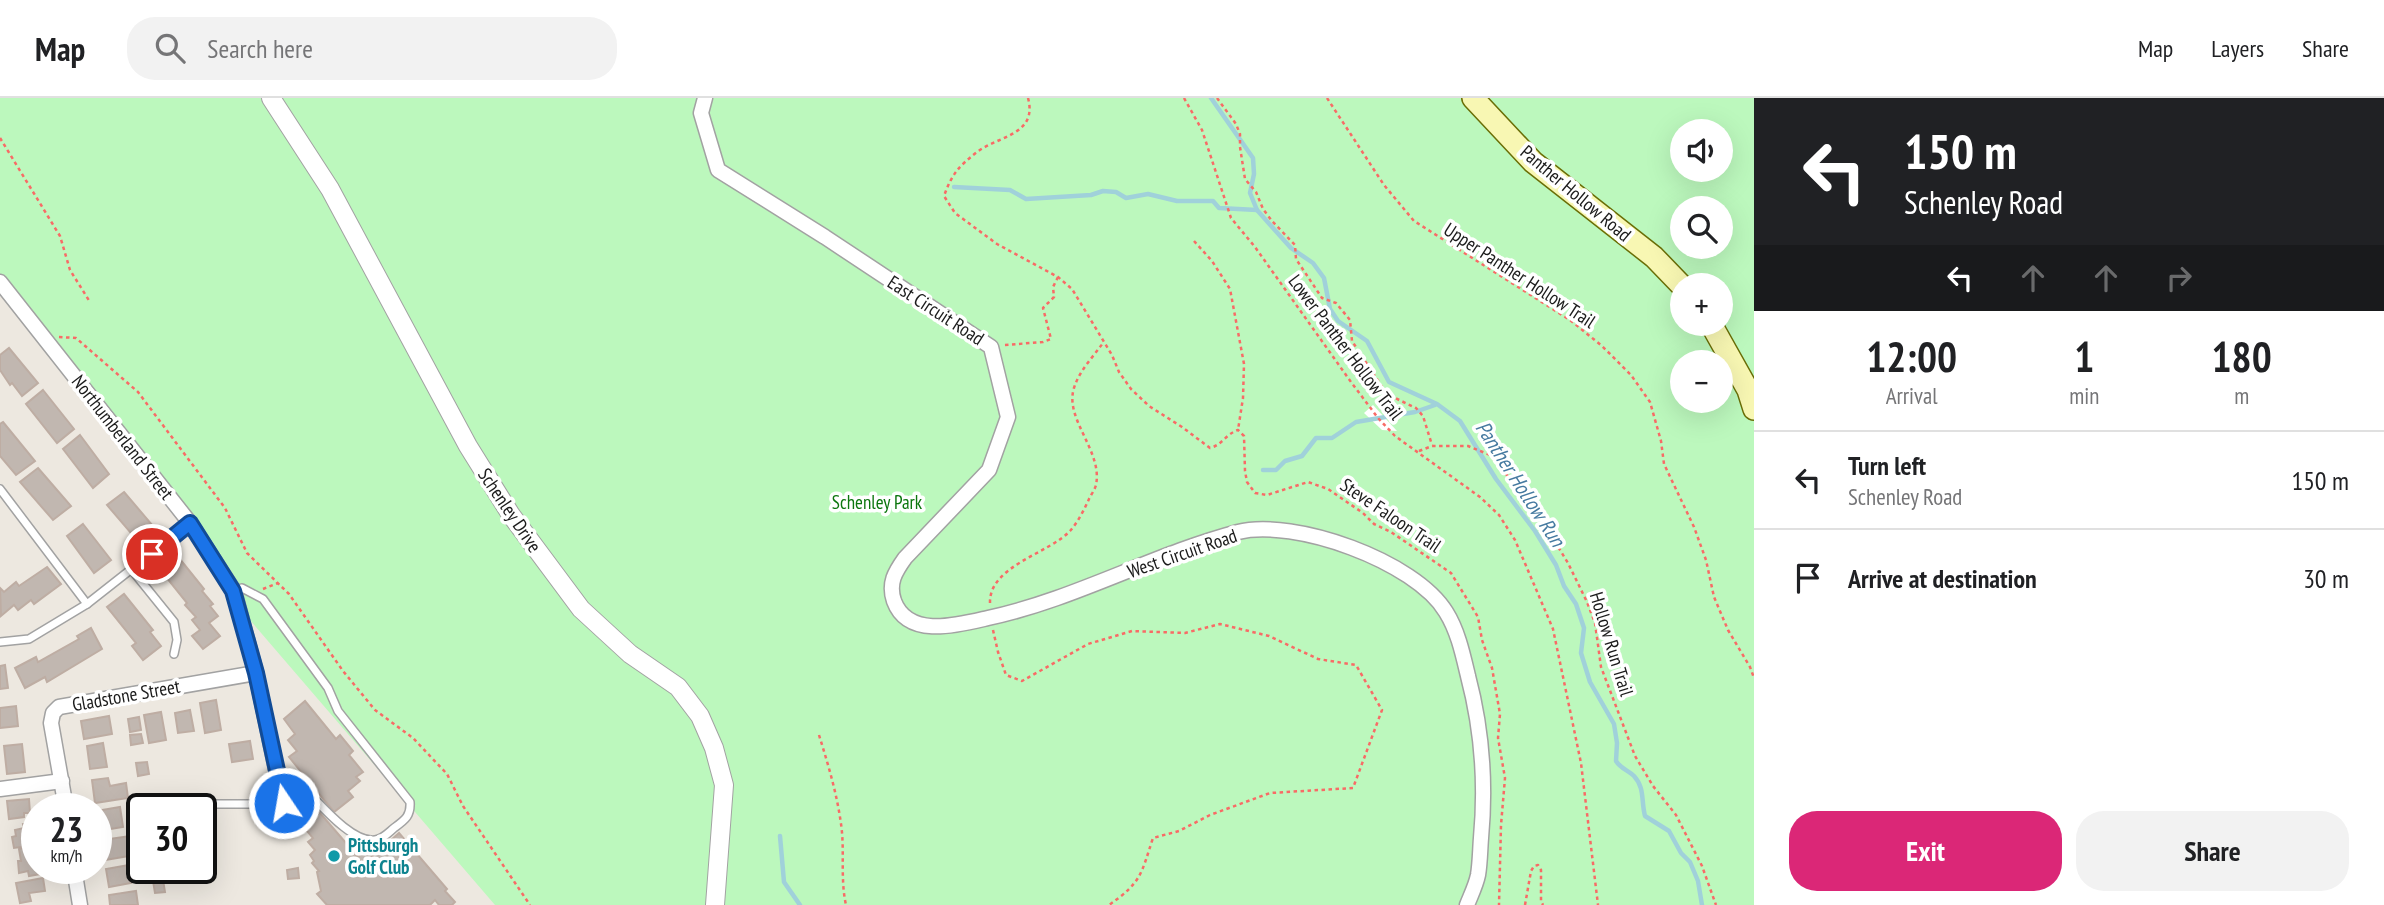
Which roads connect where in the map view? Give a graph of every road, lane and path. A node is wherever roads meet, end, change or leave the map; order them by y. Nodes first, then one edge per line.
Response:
1 (271, 98) edge
2 (705, 98) edge
3 (1028, 98) edge
4 (1184, 98) edge
5 (1217, 98) edge
6 (1327, 98) edge
7 (1473, 98) edge
8 (0, 138) edge
9 (1194, 241) dead end
10 (1670, 274) edge
11 (1058, 277) junction
12 (0, 282) edge
13 (90, 302) dead end
14 (44, 331) junction
15 (1718, 336) edge
16 (1103, 343) junction
17 (991, 347) junction
18 (1754, 409) edge
19 (1238, 430) junction
20 (1432, 446) junction
21 (1419, 451) junction
22 (0, 489) edge
23 (190, 523) junction
24 (132, 570) junction
25 (895, 572) joint
26 (233, 591) junction
27 (87, 604) junction
28 (991, 618) junction
29 (0, 642) edge
30 (174, 654) dead end
31 (256, 673) junction
32 (1754, 678) edge
33 (819, 735) dead end
34 (62, 781) junction
35 (0, 789) edge
36 (64, 793) edge
37 (282, 797) junction
38 (217, 804) edge
39 (77, 884) edge
40 (80, 905) edge
41 (530, 905) edge
42 (715, 905) edge
43 (846, 905) edge
44 (1110, 905) edge
45 (1467, 905) edge
46 (1499, 905) edge
47 (1525, 905) edge
48 (1543, 905) edge
49 (1598, 905) edge
50 (1716, 905) edge

1 - 42 street, Schenley Drive
2 - 17 street, East Circuit Road
3 - 11 path
4 - 21 path, Lower Panther Hollow Trail
5 - 20 path
6 - 32 path, Upper Panther Hollow Trail
7 - 10 main road, Panther Hollow Road
8 - 13 path
9 - 19 path
11 - 16 path
11 - 17 path
12 - 14 street, Northumberland Street
14 - 23 street, Northumberland Street
14 - 41 path
15 - 18 main road
16 - 19 path
16 - 28 path
17 - 25 street, East Circuit Road
19 - 46 path, Steve Faloon Trail
20 - 21 path, Hollow Run Trail
20 - 50 path, Hollow Run Trail
21 - 49 path, Lower Panther Hollow Trail
22 - 27 lane
23 - 24 lane
23 - 26 street, Northumberland Street
24 - 27 lane
24 - 30 lane
25 - 28 street, West Circuit Road
26 - 31 street, Northumberland Street
26 - 37 lane
27 - 29 lane
28 - 44 path
28 - 45 street, West Circuit Road
31 - 34 street, Gladstone Street
31 - 37 street, Northumberland Street
33 - 43 path
34 - 35 street
34 - 36 street, Gladstone Street
37 - 38 lane
39 - 40 street
47 - 48 path

